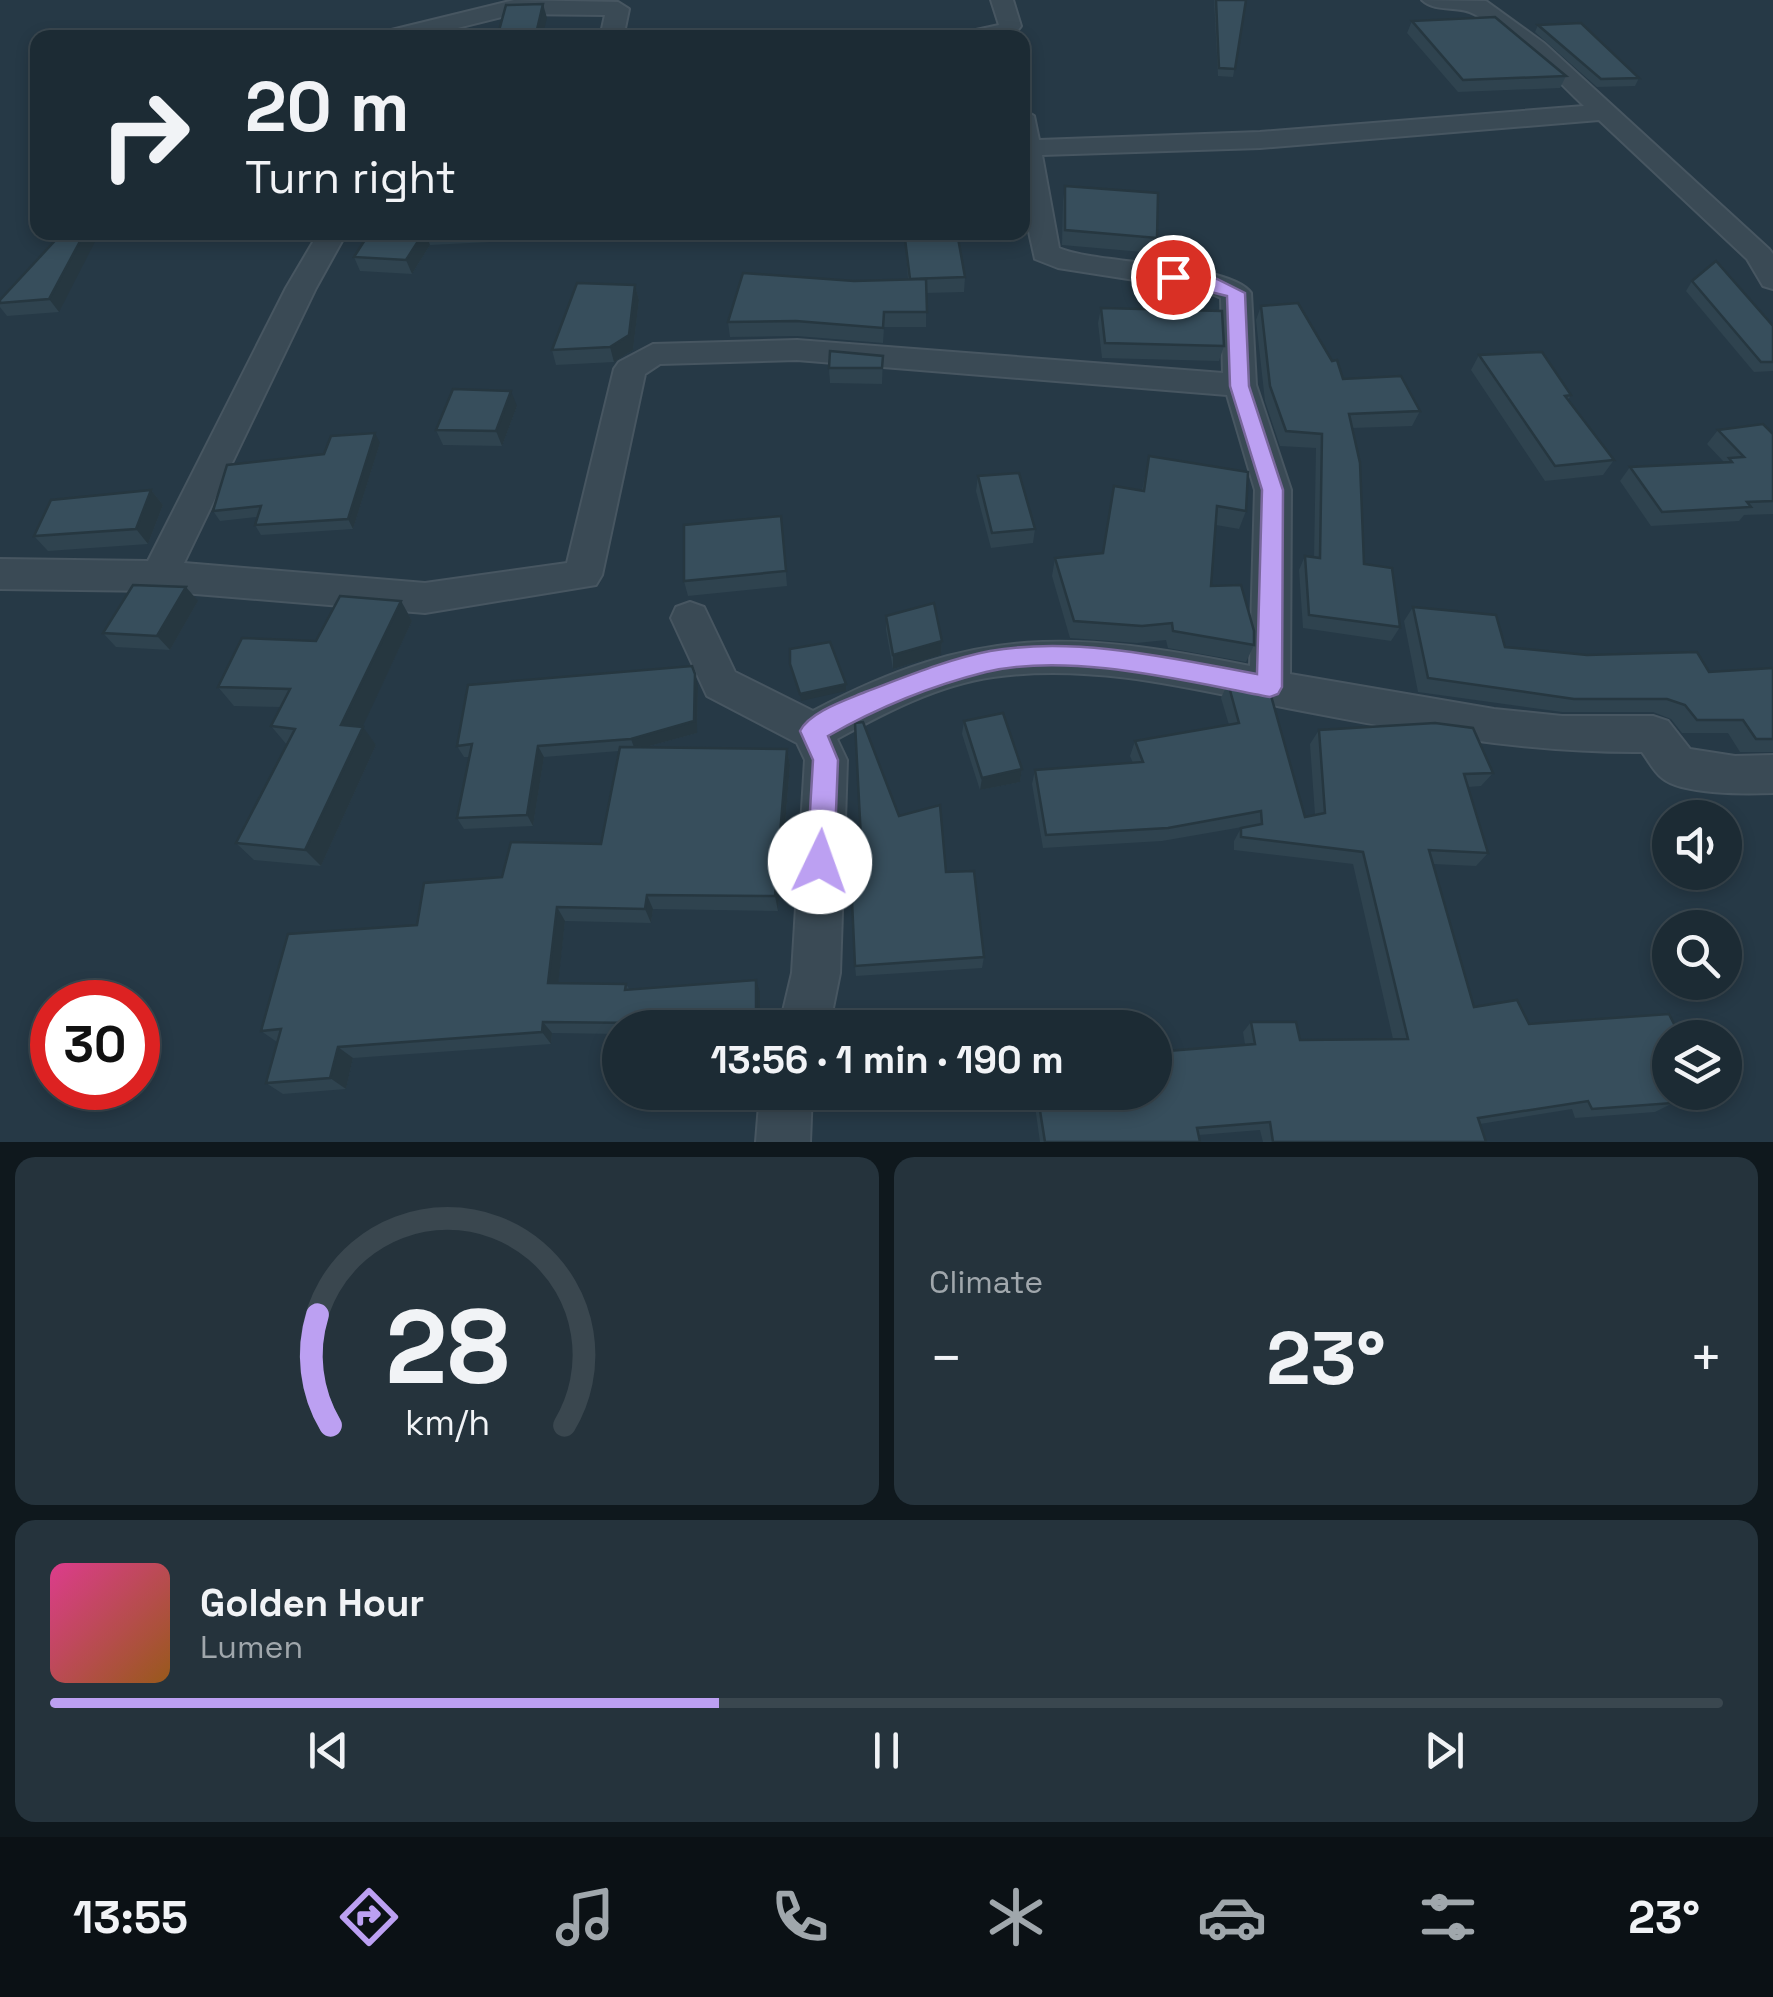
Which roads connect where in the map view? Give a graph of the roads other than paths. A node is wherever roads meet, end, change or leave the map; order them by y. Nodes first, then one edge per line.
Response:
1 (1002, 0) edge
2 (1433, 0) edge
3 (1477, 3) edge
4 (421, 30) edge
5 (613, 30) edge
6 (1007, 30) edge
7 (1606, 112) junction
8 (1030, 148) edge
9 (1030, 170) edge
10 (328, 240) edge
11 (1773, 280) edge
12 (1240, 386) junction
13 (0, 574) edge
14 (160, 576) junction
15 (690, 618) dead end
16 (1270, 687) junction
17 (813, 731) junction
18 (1773, 774) edge
19 (808, 1010) edge
20 (785, 1110) edge
21 (783, 1142) edge

1 - 6 street
2 - 3 street
3 - 7 street
4 - 5 street
7 - 8 street
7 - 11 street
9 - 12 street
10 - 14 street
12 - 14 street
12 - 16 street
13 - 14 street
15 - 17 street
16 - 17 street
16 - 18 street
17 - 19 street
20 - 21 street

